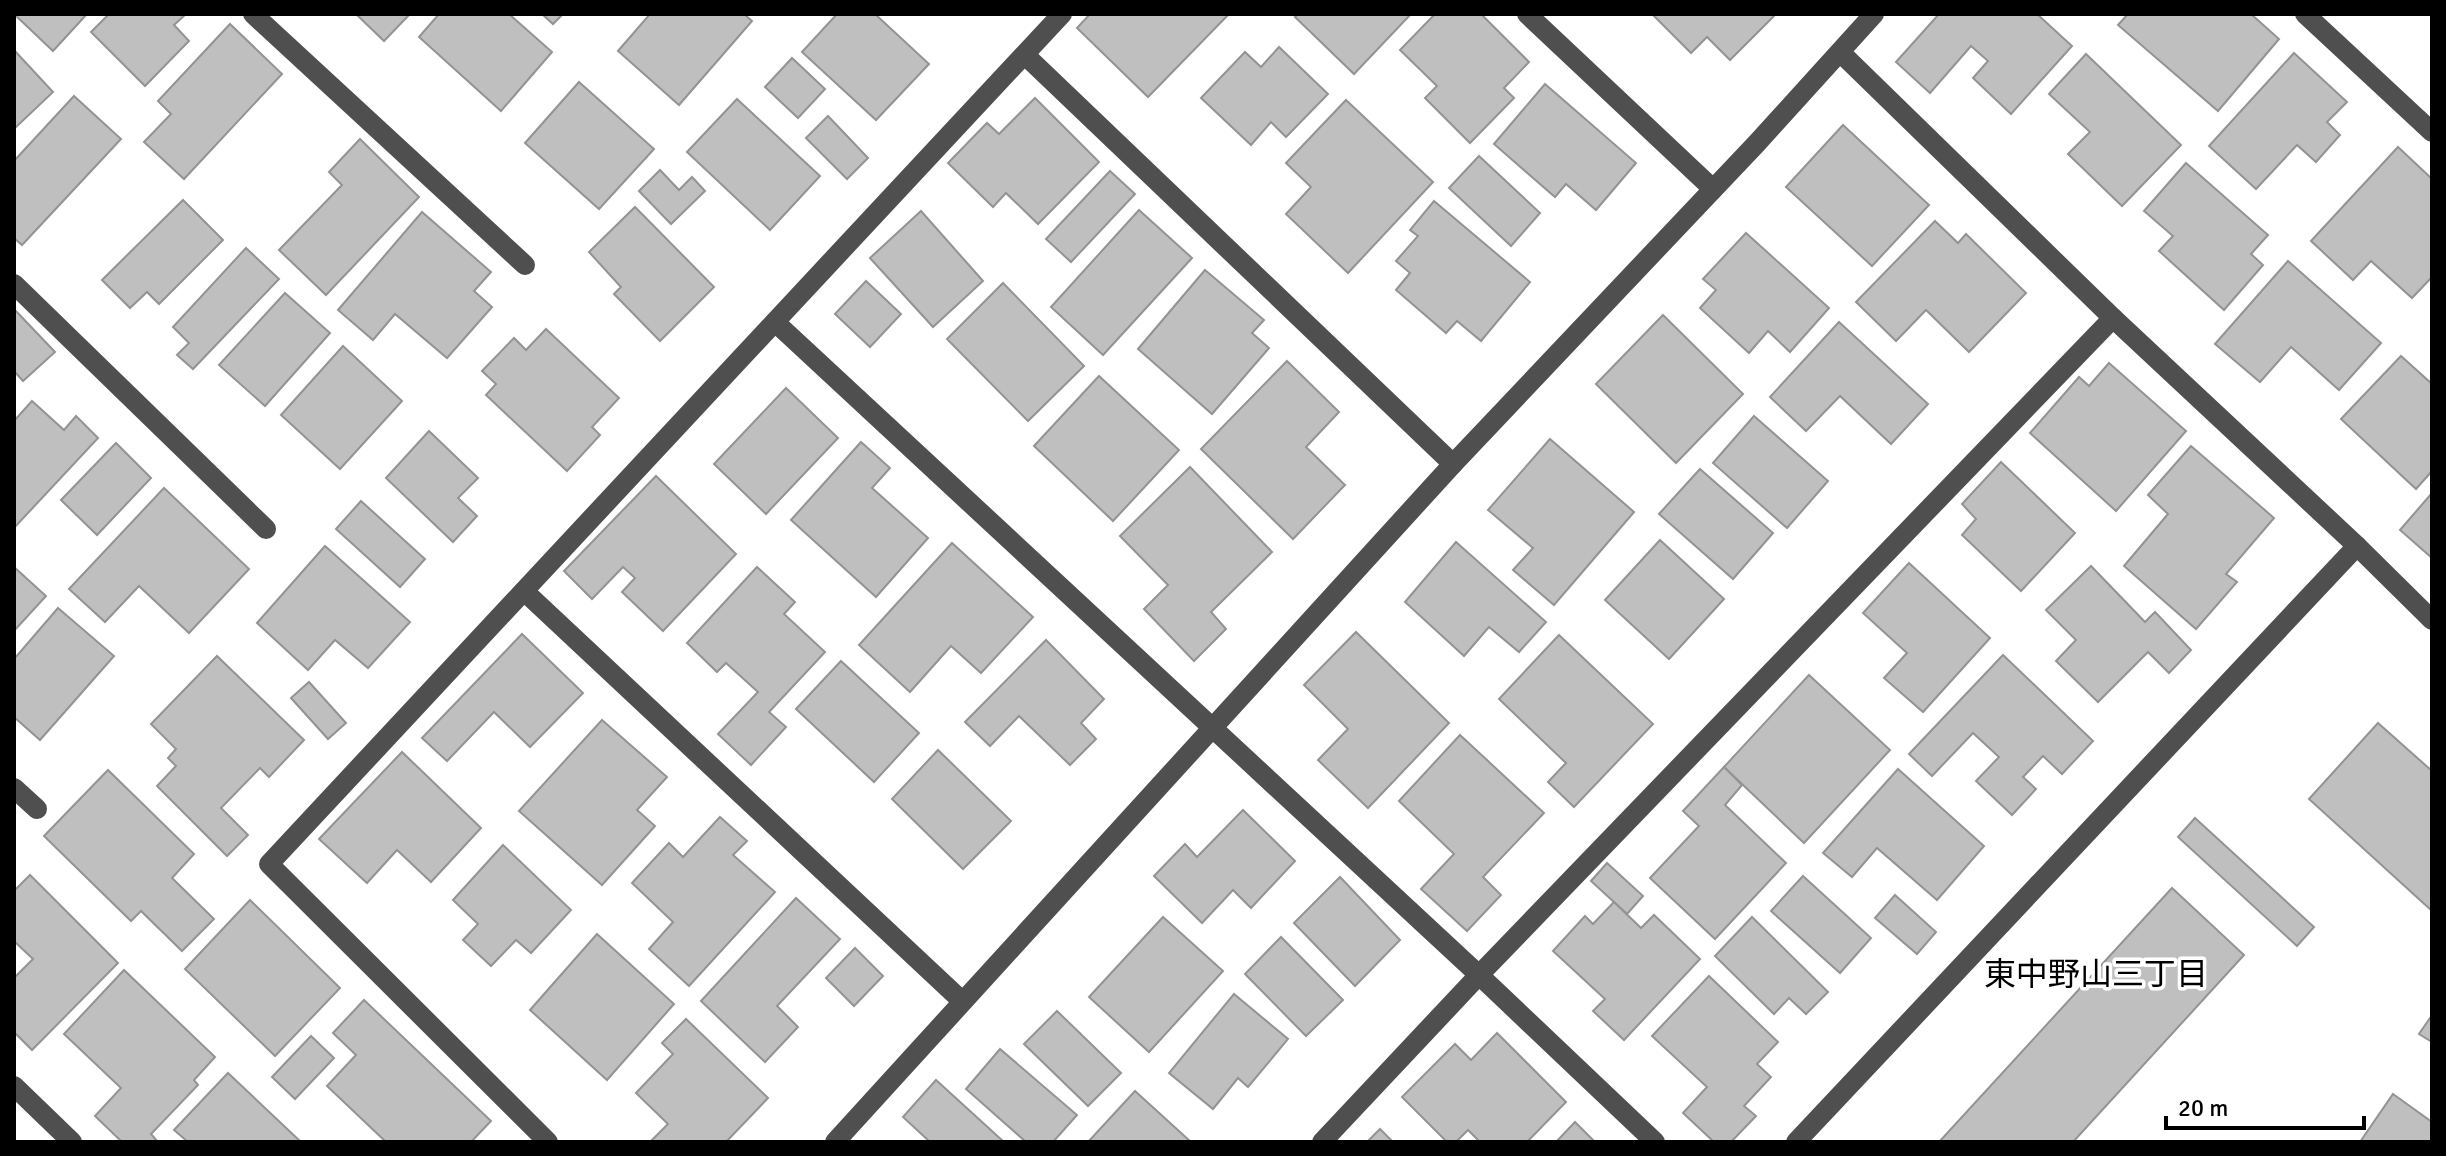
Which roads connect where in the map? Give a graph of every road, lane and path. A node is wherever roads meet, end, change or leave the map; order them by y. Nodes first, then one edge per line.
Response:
1 (253, 14) edge
2 (1062, 14) edge
3 (1527, 14) edge
4 (1874, 14) edge
5 (2305, 14) edge
6 (1840, 52) junction
7 (1025, 55) junction
8 (2432, 132) edge
9 (1713, 189) junction
10 (525, 265) dead end
11 (14, 284) edge
12 (2113, 318) junction
13 (775, 322) junction
14 (1453, 464) junction
15 (266, 529) dead end
16 (2357, 546) junction
17 (524, 591) junction
18 (2432, 620) edge
19 (1211, 727) junction
20 (14, 788) edge
21 (37, 809) dead end
22 (1479, 975) junction
23 (962, 1001) junction
24 (14, 1086) edge
25 (72, 1142) edge
26 (548, 1142) edge
27 (835, 1142) edge
28 (1322, 1142) edge
29 (1655, 1142) edge
30 (1796, 1142) edge

1 - 10 street
2 - 7 street
3 - 9 street
4 - 6 street
5 - 8 street
6 - 9 street
6 - 12 street
7 - 13 street
7 - 14 street
9 - 14 street
11 - 15 street
12 - 16 street
12 - 22 street
13 - 17 street
13 - 19 street
14 - 19 street
16 - 18 street
16 - 30 street
17 - 23 street
17 - 26 street
19 - 22 street
19 - 23 street
20 - 21 street
22 - 28 street
22 - 29 street
23 - 27 street
24 - 25 street

